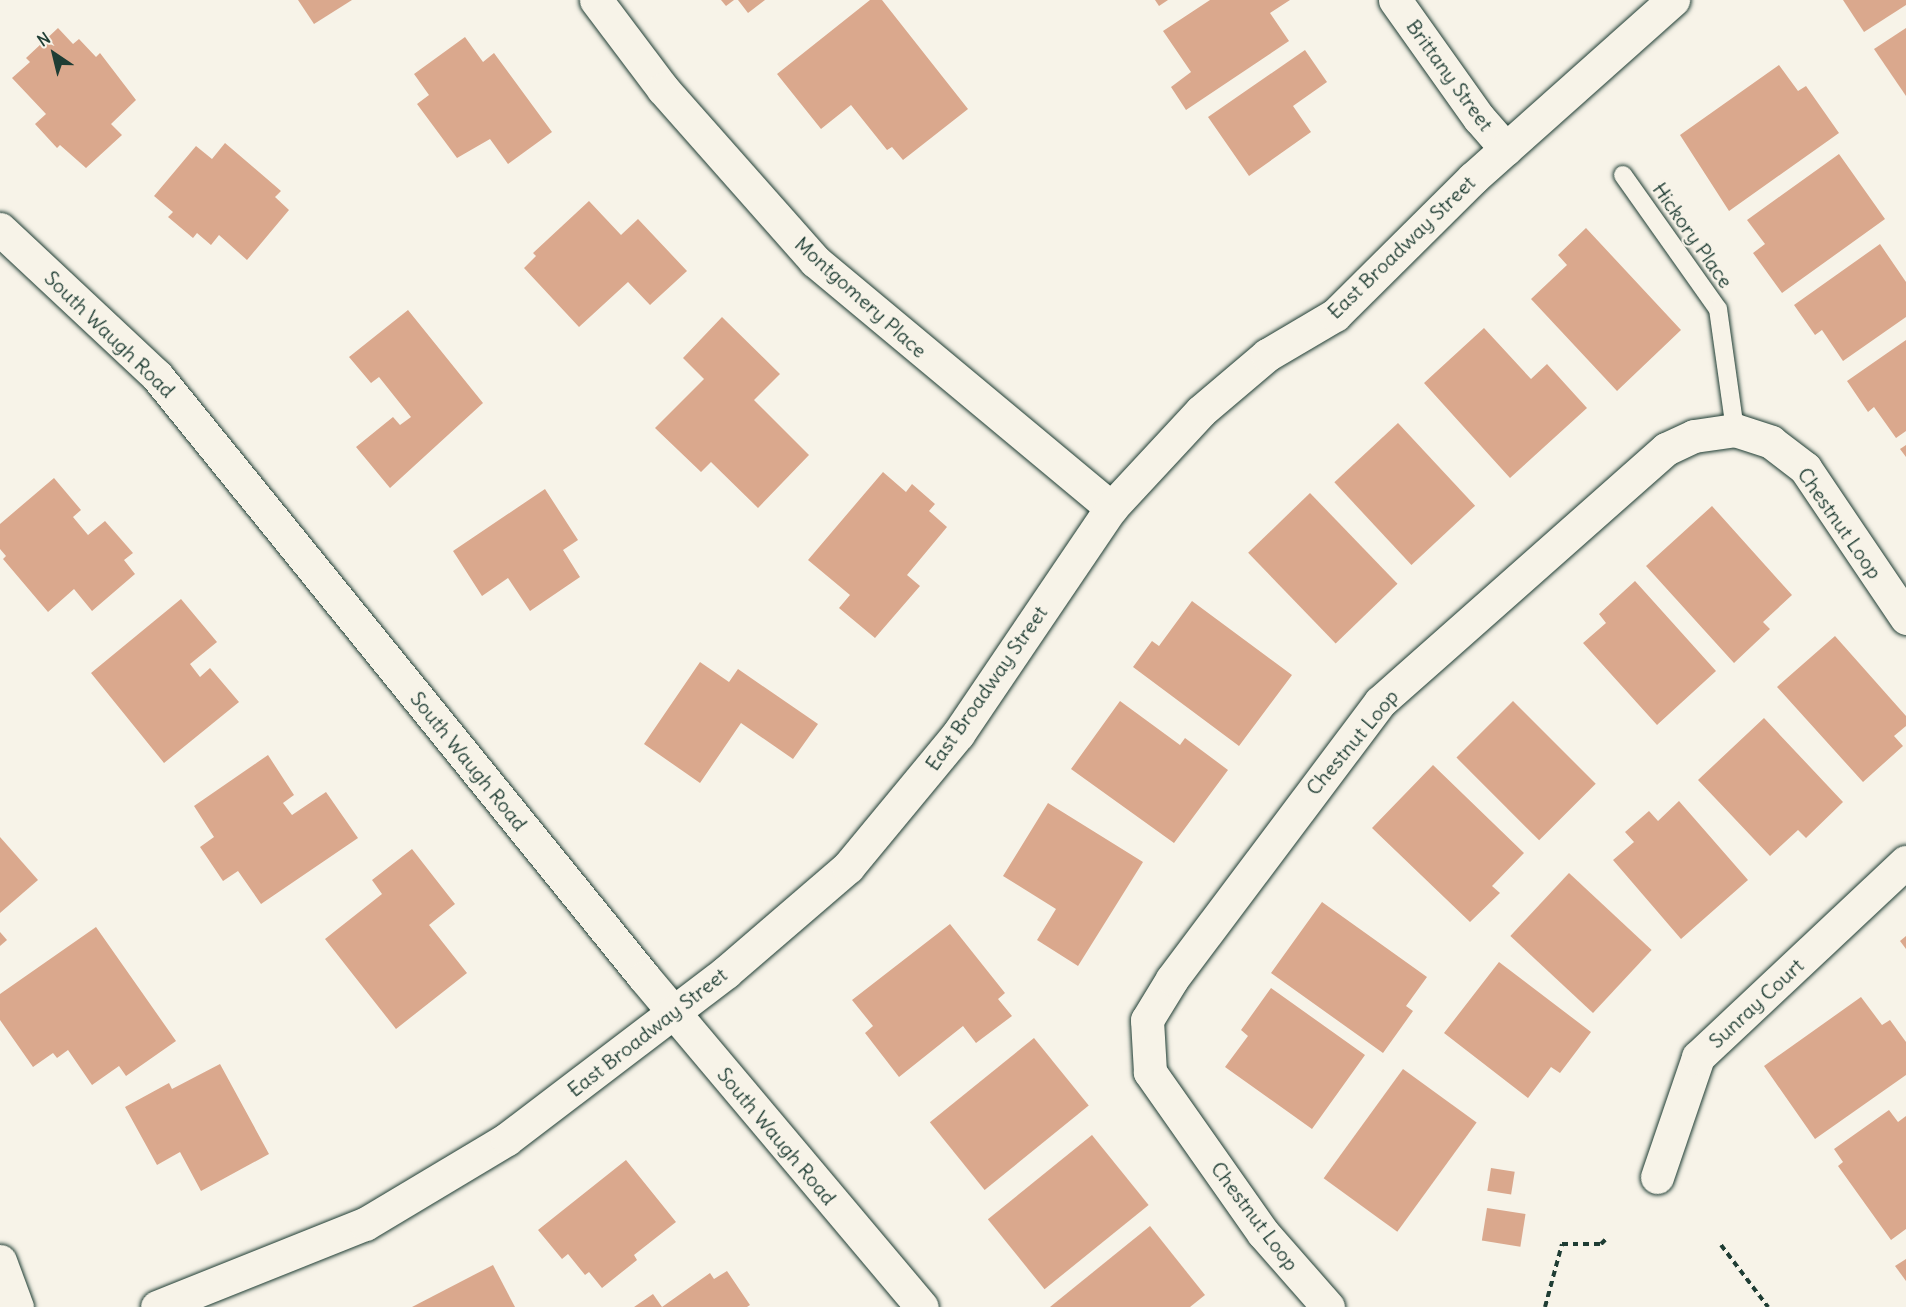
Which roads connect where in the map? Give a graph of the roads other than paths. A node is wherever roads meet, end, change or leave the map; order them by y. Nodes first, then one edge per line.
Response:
1 (596, 0) edge
2 (1395, 0) edge
3 (1673, 0) edge
4 (1506, 148) junction
5 (1623, 175) dead end
6 (0, 229) edge
7 (1735, 430) junction
8 (1111, 508) junction
9 (1906, 618) edge
10 (1906, 862) edge
11 (673, 1012) junction
12 (1657, 1177) dead end
13 (0, 1261) edge
14 (17, 1307) edge
15 (157, 1307) edge
16 (922, 1307) edge
17 (1328, 1307) edge

1 - 8 street, Montgomery Place
2 - 4 street, Brittany Street
3 - 4 street, East Broadway Street
4 - 8 street, East Broadway Street
5 - 7 lane, Hickory Place
6 - 11 street, South Waugh Road
7 - 9 street, Chestnut Loop
7 - 17 street, Chestnut Loop
8 - 11 street, East Broadway Street
10 - 12 street, Sunray Court
11 - 15 street, East Broadway Street
11 - 16 street, South Waugh Road
13 - 14 street

